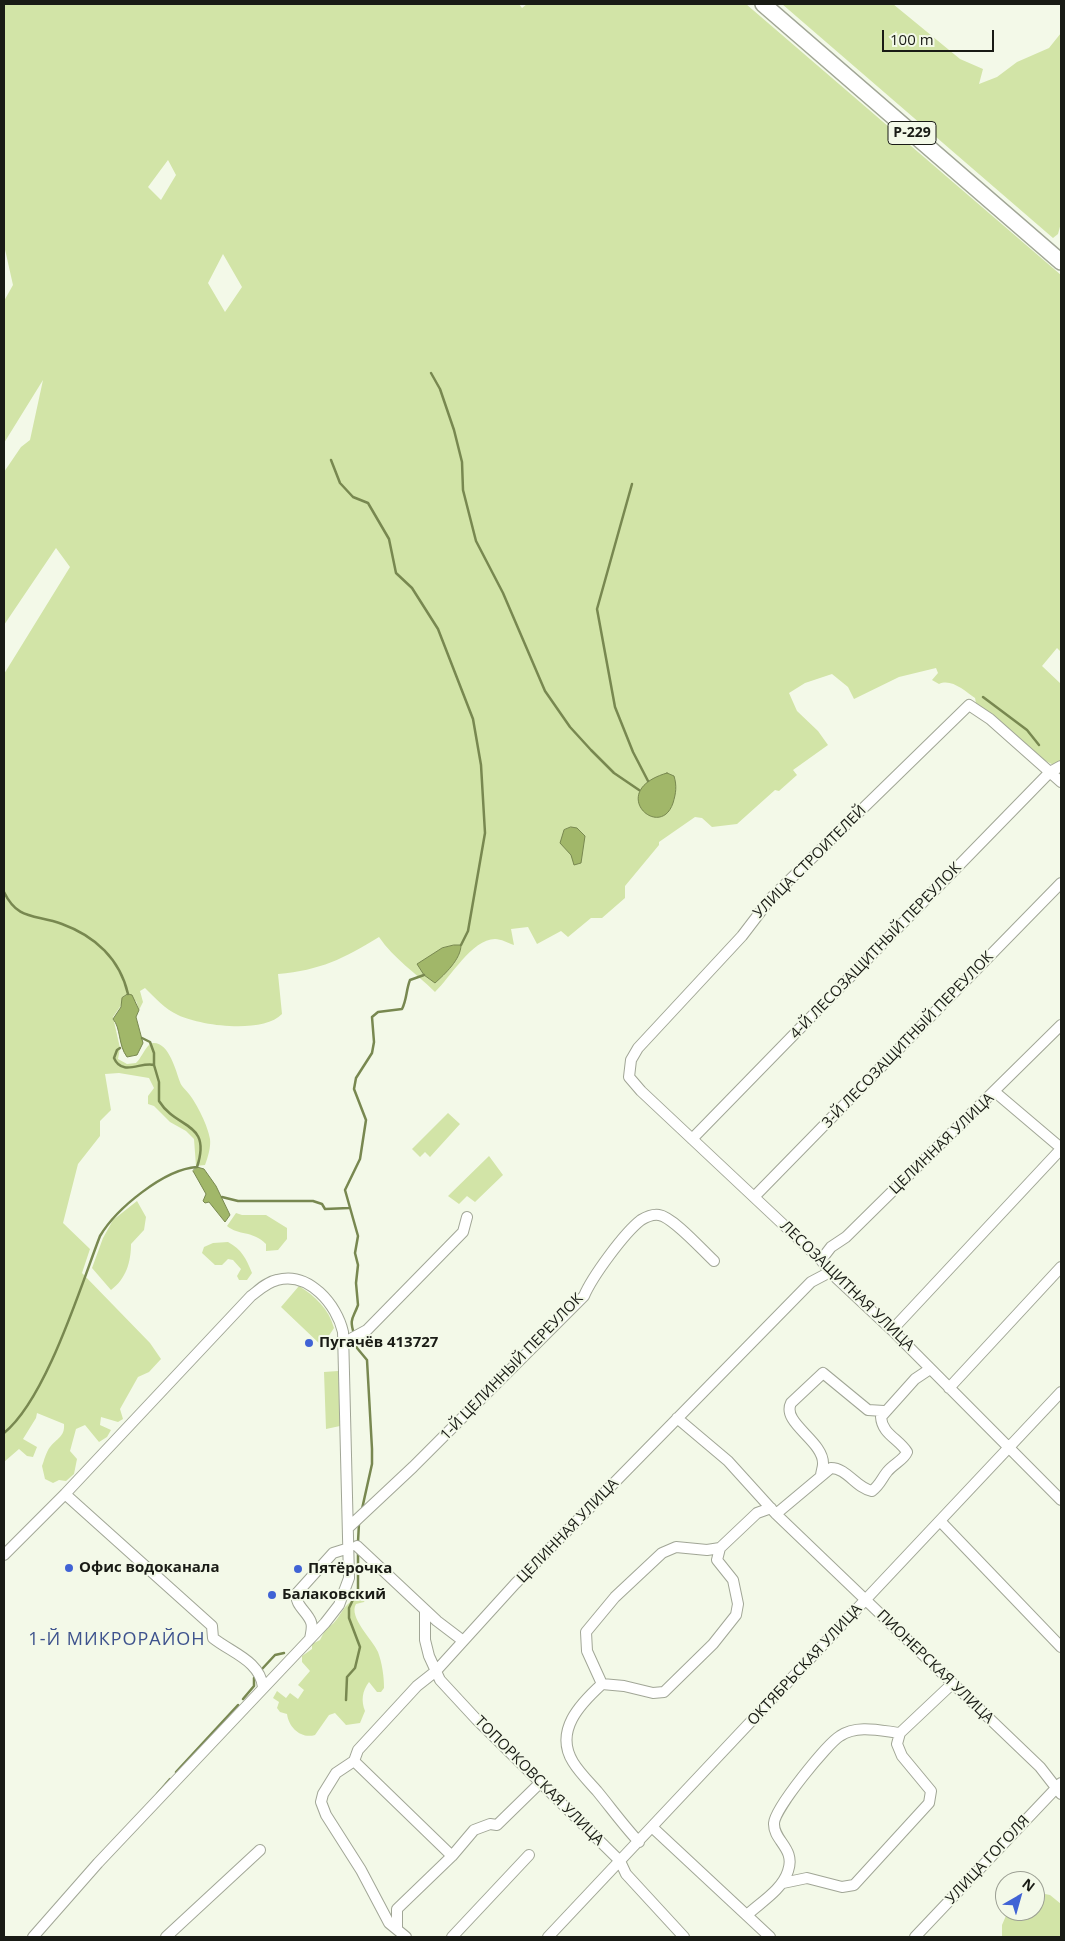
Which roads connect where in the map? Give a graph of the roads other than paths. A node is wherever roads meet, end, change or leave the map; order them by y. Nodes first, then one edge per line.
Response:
1 (763, 4) edge
2 (1061, 262) edge
3 (1061, 766) edge
4 (1050, 772) junction
5 (1061, 782) edge
6 (1061, 883) edge
7 (1061, 1025) edge
8 (629, 1077) joint
9 (995, 1092) junction
10 (692, 1139) junction
11 (1061, 1149) edge
12 (754, 1196) junction
13 (468, 1217) dead end
14 (821, 1260) junction
15 (714, 1261) dead end
16 (1061, 1267) edge
17 (830, 1272) junction
18 (892, 1330) junction
19 (343, 1343) junction
20 (930, 1369) junction
21 (949, 1388) junction
22 (1061, 1392) edge
23 (884, 1411) junction
24 (677, 1418) junction
25 (1009, 1448) junction
26 (821, 1476) junction
27 (65, 1494) junction
28 (1061, 1500) edge
29 (774, 1511) junction
30 (941, 1522) junction
31 (349, 1527) junction
32 (353, 1547) junction
33 (720, 1548) junction
34 (4, 1554) edge
35 (866, 1600) junction
36 (426, 1610) junction
37 (310, 1639) junction
38 (462, 1640) junction
39 (1061, 1647) edge
40 (436, 1672) junction
41 (602, 1684) junction
42 (952, 1684) junction
43 (263, 1687) junction
44 (900, 1733) junction
45 (354, 1761) junction
46 (540, 1783) junction
47 (1059, 1789) edge
48 (652, 1828) junction
49 (639, 1842) junction
50 (260, 1850) dead end
51 (529, 1855) dead end
52 (452, 1856) junction
53 (620, 1861) junction
54 (783, 1884) junction
55 (747, 1915) junction
56 (397, 1928) junction
57 (33, 1937) edge
58 (166, 1937) edge
59 (406, 1937) edge
60 (452, 1937) edge
61 (548, 1937) edge
62 (684, 1937) edge
63 (770, 1937) edge
64 (915, 1937) edge

1 - 2 highway, Р-229
3 - 4 street, 4-Й ЛЕСОЗАЩИТНЫЙ ПЕРЕУЛОК
4 - 5 street
4 - 8 street, УЛИЦА СТРОИТЕЛЕЙ
4 - 10 street, 4-Й ЛЕСОЗАЩИТНЫЙ ПЕРЕУЛОК
6 - 12 street, 3-Й ЛЕСОЗАЩИТНЫЙ ПЕРЕУЛОК
7 - 9 street, ЦЕЛИННАЯ УЛИЦА
8 - 10 street, ЛЕСОЗАЩИТНАЯ УЛИЦА
9 - 11 street
9 - 14 street, ЦЕЛИННАЯ УЛИЦА
10 - 12 street, ЛЕСОЗАЩИТНАЯ УЛИЦА
11 - 18 street
12 - 14 street, ЛЕСОЗАЩИТНАЯ УЛИЦА
13 - 19 street
14 - 17 street, ЛЕСОЗАЩИТНАЯ УЛИЦА
15 - 31 street, 1-Й ЦЕЛИННЫЙ ПЕРЕУЛОК
16 - 21 street
17 - 18 street, ЛЕСОЗАЩИТНАЯ УЛИЦА
17 - 24 street, ЦЕЛИННАЯ УЛИЦА
18 - 20 street, ЛЕСОЗАЩИТНАЯ УЛИЦА
19 - 27 street
19 - 31 street
20 - 21 street, ЛЕСОЗАЩИТНАЯ УЛИЦА
20 - 23 street
21 - 25 street, ЛЕСОЗАЩИТНАЯ УЛИЦА
22 - 25 street, ОКТЯБРЬСКАЯ УЛИЦА
23 - 26 street
23 - 26 street
24 - 29 street, ПИОНЕРСКАЯ УЛИЦА
24 - 38 street, ЦЕЛИННАЯ УЛИЦА
25 - 28 street, ЛЕСОЗАЩИТНАЯ УЛИЦА
25 - 30 street, ОКТЯБРЬСКАЯ УЛИЦА
26 - 29 street
27 - 34 street
27 - 43 street
29 - 33 street
29 - 35 street, ПИОНЕРСКАЯ УЛИЦА
30 - 35 street, ОКТЯБРЬСКАЯ УЛИЦА
30 - 39 street
31 - 32 street
32 - 36 street
32 - 37 street
32 - 37 street
33 - 41 street
33 - 41 street
35 - 42 street, ПИОНЕРСКАЯ УЛИЦА
35 - 48 street, ОКТЯБРЬСКАЯ УЛИЦА
36 - 38 street
36 - 40 street, ТОПОРКОВСКАЯ УЛИЦА
37 - 43 street
38 - 40 street, ЦЕЛИННАЯ УЛИЦА
40 - 45 street, ЦЕЛИННАЯ УЛИЦА
40 - 46 street, ТОПОРКОВСКАЯ УЛИЦА
41 - 49 street
42 - 44 street
42 - 47 street, ПИОНЕРСКАЯ УЛИЦА
43 - 57 street
44 - 54 street
44 - 54 street
45 - 52 street
45 - 56 street, ЦЕЛИННАЯ УЛИЦА
46 - 52 street
46 - 53 street, ТОПОРКОВСКАЯ УЛИЦА
47 - 64 street, УЛИЦА ГОГОЛЯ
48 - 49 street, ОКТЯБРЬСКАЯ УЛИЦА
48 - 55 street
49 - 53 street, ОКТЯБРЬСКАЯ УЛИЦА
50 - 58 street
51 - 60 street
52 - 56 street
53 - 61 street, ОКТЯБРЬСКАЯ УЛИЦА
53 - 62 street, ТОПОРКОВСКАЯ УЛИЦА
54 - 55 street
55 - 63 street
56 - 59 street

